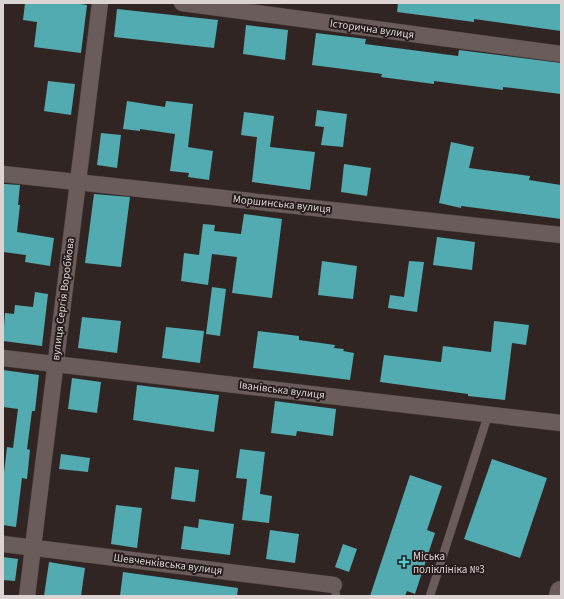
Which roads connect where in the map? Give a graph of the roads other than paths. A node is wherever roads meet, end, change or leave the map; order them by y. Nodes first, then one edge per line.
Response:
1 (100, 3) edge
2 (182, 3) edge
3 (561, 54) edge
4 (3, 174) edge
5 (78, 182) junction
6 (561, 236) edge
7 (3, 358) edge
8 (55, 363) junction
9 (488, 414) junction
10 (561, 423) edge
11 (3, 544) edge
12 (33, 546) junction
13 (335, 590) edge
14 (561, 592) edge
15 (27, 596) edge
16 (430, 596) edge
17 (560, 596) edge

1 - 5 street, вулиця Сергія Воробйова
2 - 3 street, Історична вулиця
4 - 5 street, Моршинська вулиця
5 - 6 street, Моршинська вулиця
5 - 8 street, вулиця Сергія Воробйова
7 - 8 street, Іванівська вулиця
8 - 9 street, Іванівська вулиця
8 - 12 street, вулиця Сергія Воробйова
9 - 10 street, Іванівська вулиця
9 - 16 lane
11 - 12 street, Шевченківська вулиця
12 - 13 street, Шевченківська вулиця
12 - 15 street, вулиця Сергія Воробйова
14 - 17 main road

